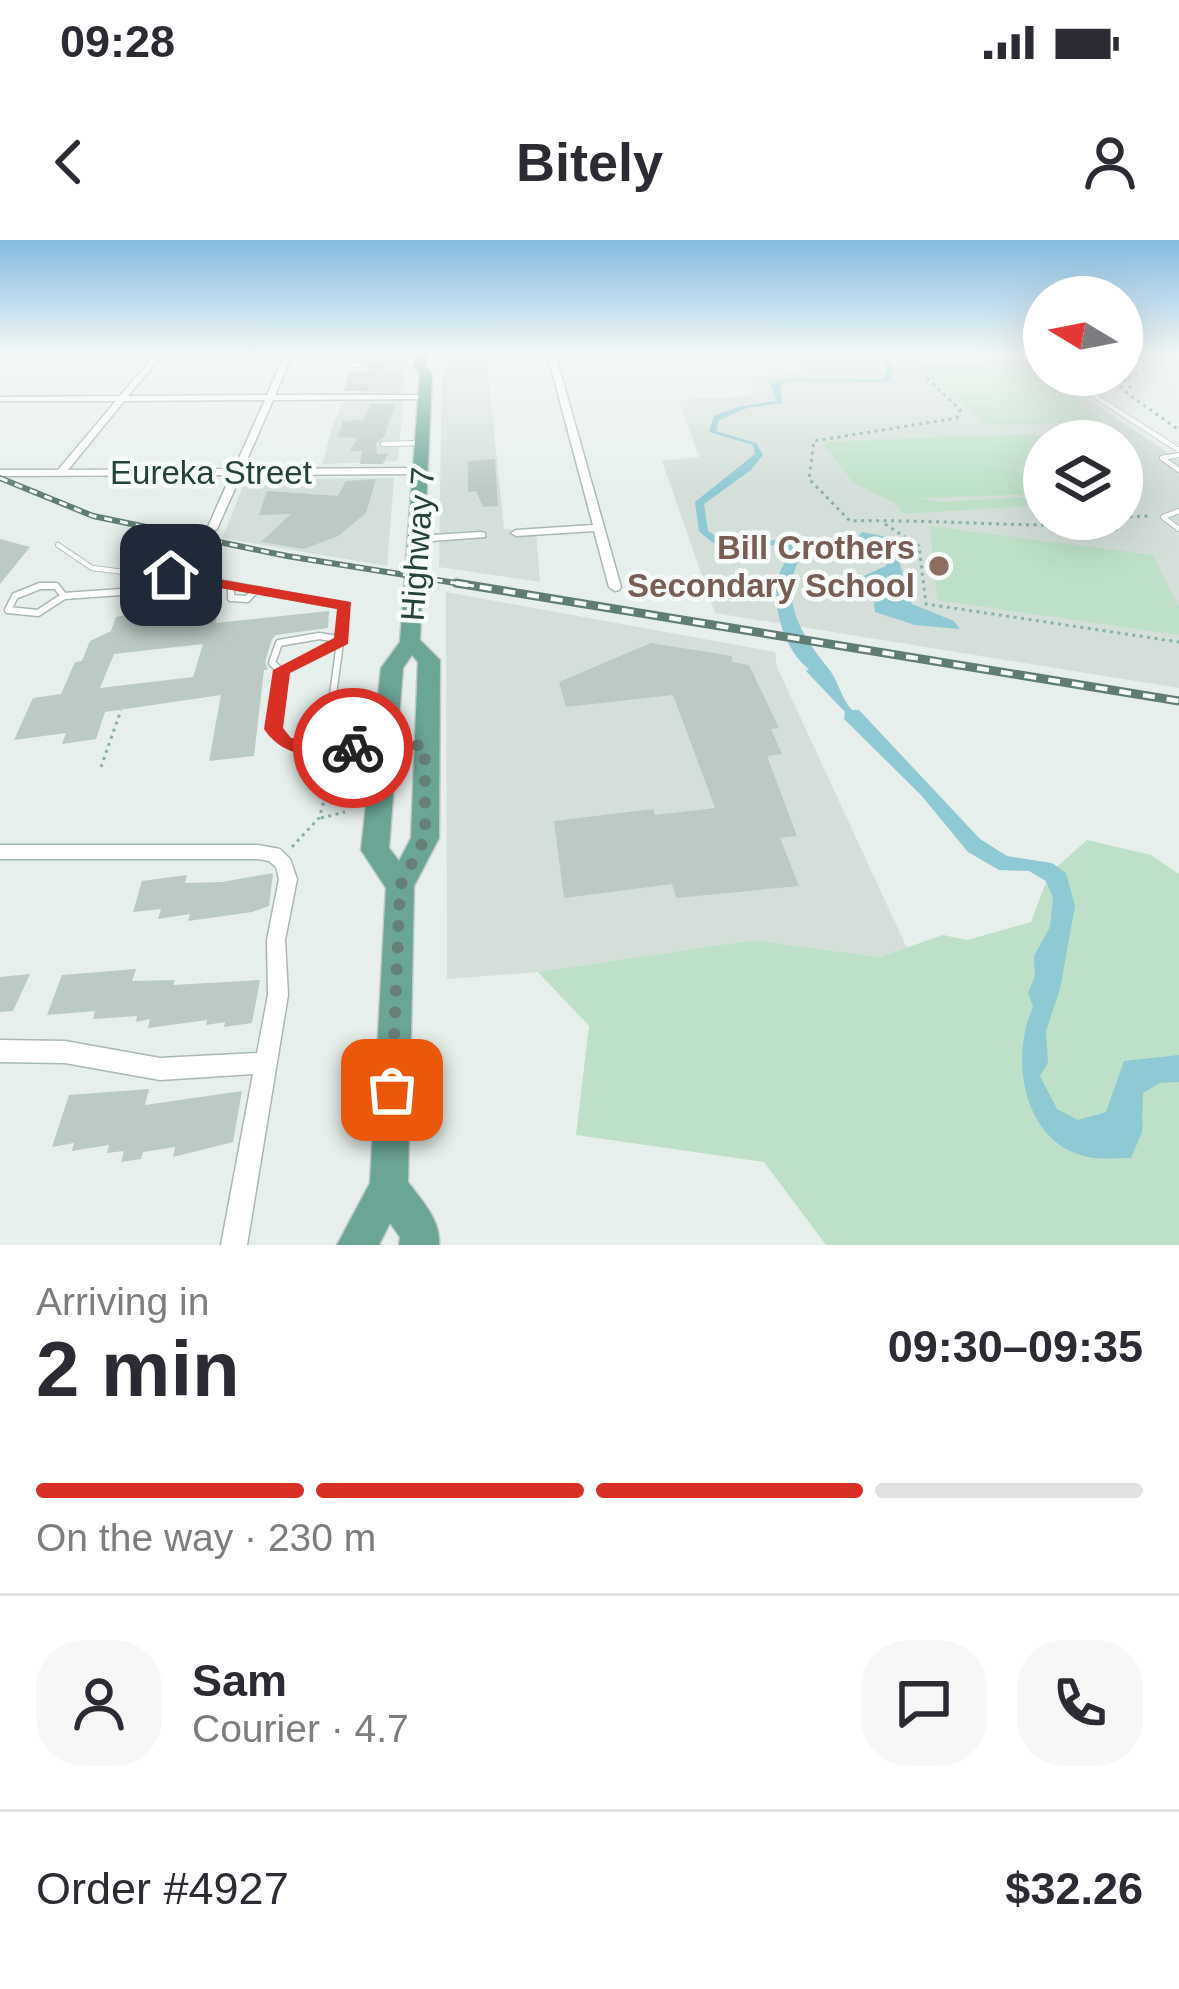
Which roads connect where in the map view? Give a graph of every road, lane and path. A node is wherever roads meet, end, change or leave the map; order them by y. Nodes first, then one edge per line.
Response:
1 (270, 399) edge
2 (120, 400) edge
3 (425, 400) edge
4 (564, 400) edge
5 (950, 400) edge
6 (1099, 400) edge
7 (1138, 400) edge
8 (1179, 430) edge
9 (423, 442) junction
10 (383, 444) dead end
11 (1179, 453) edge
12 (1179, 470) edge
13 (421, 471) junction
14 (236, 472) junction
15 (0, 473) edge
16 (60, 473) junction
17 (1179, 511) edge
18 (1143, 517) edge
19 (1163, 517) junction
20 (884, 523) junction
21 (599, 528) junction
22 (1023, 528) edge
23 (212, 529) dead end
24 (1179, 529) edge
25 (516, 533) dead end
26 (481, 536) dead end
27 (418, 539) junction
28 (58, 545) dead end
29 (171, 575) junction
30 (615, 587) dead end
31 (64, 596) junction
32 (5, 602) edge
33 (342, 640) junction
34 (410, 642) junction
35 (1179, 642) edge
36 (281, 670) junction
37 (121, 710) dead end
38 (329, 724) dead end
39 (425, 745) junction
40 (386, 747) junction
41 (335, 765) dead end
42 (101, 767) dead end
43 (345, 812) dead end
44 (319, 818) junction
45 (0, 852) edge
46 (284, 864) junction
47 (400, 886) junction
48 (0, 1051) edge
49 (266, 1063) junction
50 (389, 1187) junction
51 (234, 1245) edge
52 (357, 1245) edge
53 (419, 1245) edge

1 - 14 street
2 - 16 street
3 - 9 main road, Highway 7
4 - 21 street
5 - 20 path
6 - 11 lane
7 - 8 path
9 - 10 lane
9 - 13 main road, Highway 7
11 - 12 lane
13 - 14 street, Eureka Street
13 - 27 main road, Highway 7
14 - 16 street, Eureka Street
14 - 23 street
15 - 16 street, Eureka Street
17 - 19 lane
18 - 19 path
19 - 24 lane
20 - 22 path
20 - 35 path
21 - 25 street
21 - 30 street
26 - 27 street
27 - 34 main road, Highway 7
28 - 29 lane
29 - 31 lane
29 - 33 lane
31 - 32 lane
31 - 32 lane
33 - 36 lane
33 - 36 lane
33 - 38 lane
34 - 39 main road, Highway 7
34 - 40 main road, Highway 7
36 - 40 lane
37 - 42 path
39 - 40 lane
39 - 47 main road, Highway 7
40 - 47 main road, Highway 7
41 - 44 path
43 - 44 path
44 - 46 path
45 - 46 street
46 - 49 street
47 - 50 main road, Highway 7
48 - 49 street
49 - 51 street
50 - 52 main road, Highway 7
50 - 53 main road

